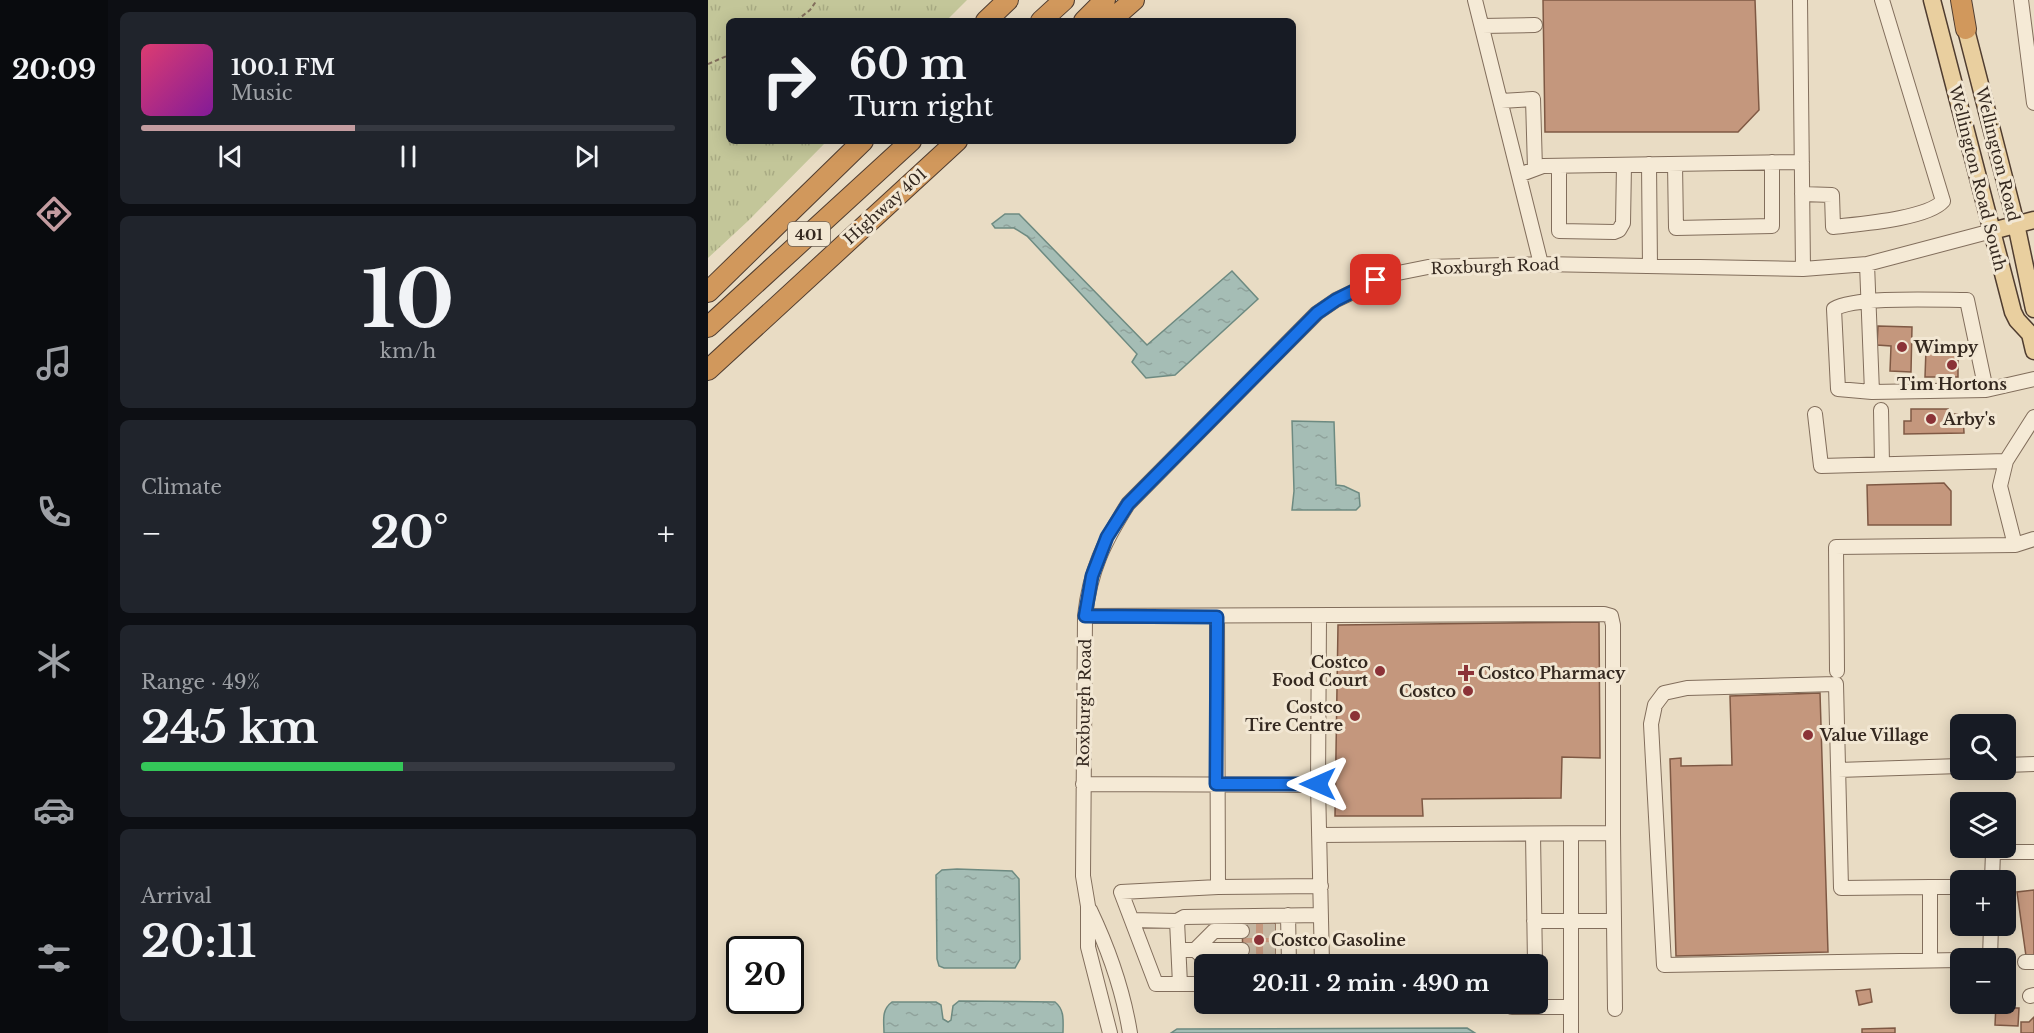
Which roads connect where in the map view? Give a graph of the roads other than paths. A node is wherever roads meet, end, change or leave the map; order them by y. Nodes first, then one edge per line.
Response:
1 (1008, 0) edge
2 (1064, 0) edge
3 (1105, 0) edge
4 (1134, 0) edge
5 (1475, 0) edge
6 (1800, 0) edge
7 (1882, 0) edge
8 (1932, 0) edge
9 (1959, 0) edge
10 (2021, 0) edge
11 (989, 18) edge
12 (1044, 18) edge
13 (1087, 18) edge
14 (1113, 18) edge
15 (1535, 25) dead end
16 (1482, 26) junction
17 (1966, 29) joint
18 (1501, 100) junction
19 (2034, 103) edge
20 (860, 144) edge
21 (908, 144) edge
22 (954, 144) edge
23 (1772, 162) junction
24 (1802, 162) junction
25 (1649, 164) junction
26 (1675, 164) junction
27 (1624, 165) junction
28 (1559, 166) junction
29 (1534, 169) junction
30 (1519, 175) junction
31 (1802, 194) junction
32 (2034, 220) edge
33 (2016, 224) junction
34 (1992, 231) junction
35 (1541, 264) junction
36 (1867, 264) junction
37 (1650, 266) junction
38 (1803, 268) junction
39 (708, 292) edge
40 (1868, 302) junction
41 (2034, 309) edge
42 (708, 327) edge
43 (2032, 327) edge
44 (2034, 351) edge
45 (708, 370) edge
46 (2034, 379) edge
47 (1980, 390) junction
48 (1872, 392) junction
49 (1881, 411) dead end
50 (1815, 414) dead end
51 (2034, 417) edge
52 (2006, 461) junction
53 (1882, 464) junction
54 (2034, 539) edge
55 (2015, 545) junction
56 (1085, 616) junction
57 (1319, 616) junction
58 (1217, 617) junction
59 (1837, 670) dead end
60 (2034, 764) edge
61 (2016, 765) edge
62 (1950, 766) edge
63 (1838, 770) junction
64 (1083, 784) junction
65 (1216, 784) junction
66 (1318, 784) junction
67 (1613, 833) junction
68 (1533, 834) junction
69 (1571, 834) junction
70 (1320, 835) junction
71 (2034, 852) edge
72 (1992, 870) edge
73 (1321, 886) junction
74 (1218, 887) junction
75 (1950, 887) edge
76 (1930, 888) junction
77 (1088, 906) junction
78 (1288, 915) junction
79 (1321, 915) junction
80 (1132, 920) junction
81 (1177, 921) junction
82 (1534, 921) junction
83 (1571, 921) junction
84 (1614, 921) junction
85 (1242, 931) tunnel mouth
86 (1179, 950) junction
87 (1195, 950) junction
88 (1242, 950) tunnel mouth
89 (1200, 954) edge
90 (1284, 954) edge
91 (1322, 954) edge
92 (1534, 954) edge
93 (1930, 960) junction
94 (1950, 960) edge
95 (1180, 984) junction
96 (1194, 984) edge
97 (1548, 1007) edge
98 (1571, 1007) junction
99 (1615, 1010) dead end
100 (1110, 1033) edge
101 (1130, 1033) edge
102 (1571, 1033) edge

1 - 11 highway
2 - 12 highway
3 - 13 highway
4 - 14 highway
5 - 16 street
6 - 24 street
7 - 31 street
8 - 34 main road, Wellington Road South
9 - 17 highway
10 - 19 street
15 - 16 street
16 - 18 street
17 - 33 main road, Wellington Road
18 - 29 street
18 - 30 street
20 - 39 highway
21 - 42 highway, Highway 401 / 401
22 - 45 highway, Highway 401 / 401
23 - 24 street
23 - 26 street
23 - 26 street
24 - 31 street
25 - 26 street
25 - 27 street
25 - 37 street
27 - 28 street
27 - 28 street
28 - 29 street
29 - 30 street
30 - 35 street
31 - 38 street
32 - 33 main road, Roxburgh Road
33 - 34 main road, Roxburgh Road
33 - 41 main road, Wellington Road
34 - 36 street, Roxburgh Road
34 - 43 main road, Wellington Road South
35 - 37 street, Roxburgh Road
35 - 56 street, Roxburgh Road
36 - 38 street, Roxburgh Road
36 - 40 street
37 - 38 street, Roxburgh Road
40 - 47 street
40 - 48 street
40 - 48 street
43 - 44 main road, Wellington Road South
46 - 47 street
47 - 48 street
49 - 53 street
50 - 53 street
51 - 52 street
52 - 53 street
52 - 55 street
54 - 55 street
55 - 59 street
56 - 58 street
56 - 64 street, Roxburgh Road
57 - 58 street
57 - 66 street
57 - 67 street
58 - 65 street
60 - 61 street
62 - 63 street
63 - 76 street
63 - 93 street
64 - 65 street
64 - 77 street, Roxburgh Road
65 - 66 street
65 - 74 street
66 - 70 street
67 - 69 street
67 - 84 street
68 - 69 street
68 - 70 street
68 - 82 street
69 - 83 street
70 - 73 street
71 - 72 street
73 - 74 street
73 - 79 street
74 - 80 street
75 - 76 street
76 - 93 street
77 - 100 street, Roxburgh Road
77 - 101 street, Roxburgh Road
78 - 79 street
78 - 81 street
78 - 90 street
79 - 91 street
80 - 81 street
80 - 95 street
81 - 86 street
82 - 83 street
82 - 92 street
83 - 84 street
83 - 98 street
84 - 99 street
85 - 87 street
86 - 87 street
86 - 95 street
87 - 88 street
87 - 89 street
93 - 94 street
95 - 96 street
97 - 98 street
98 - 102 street

